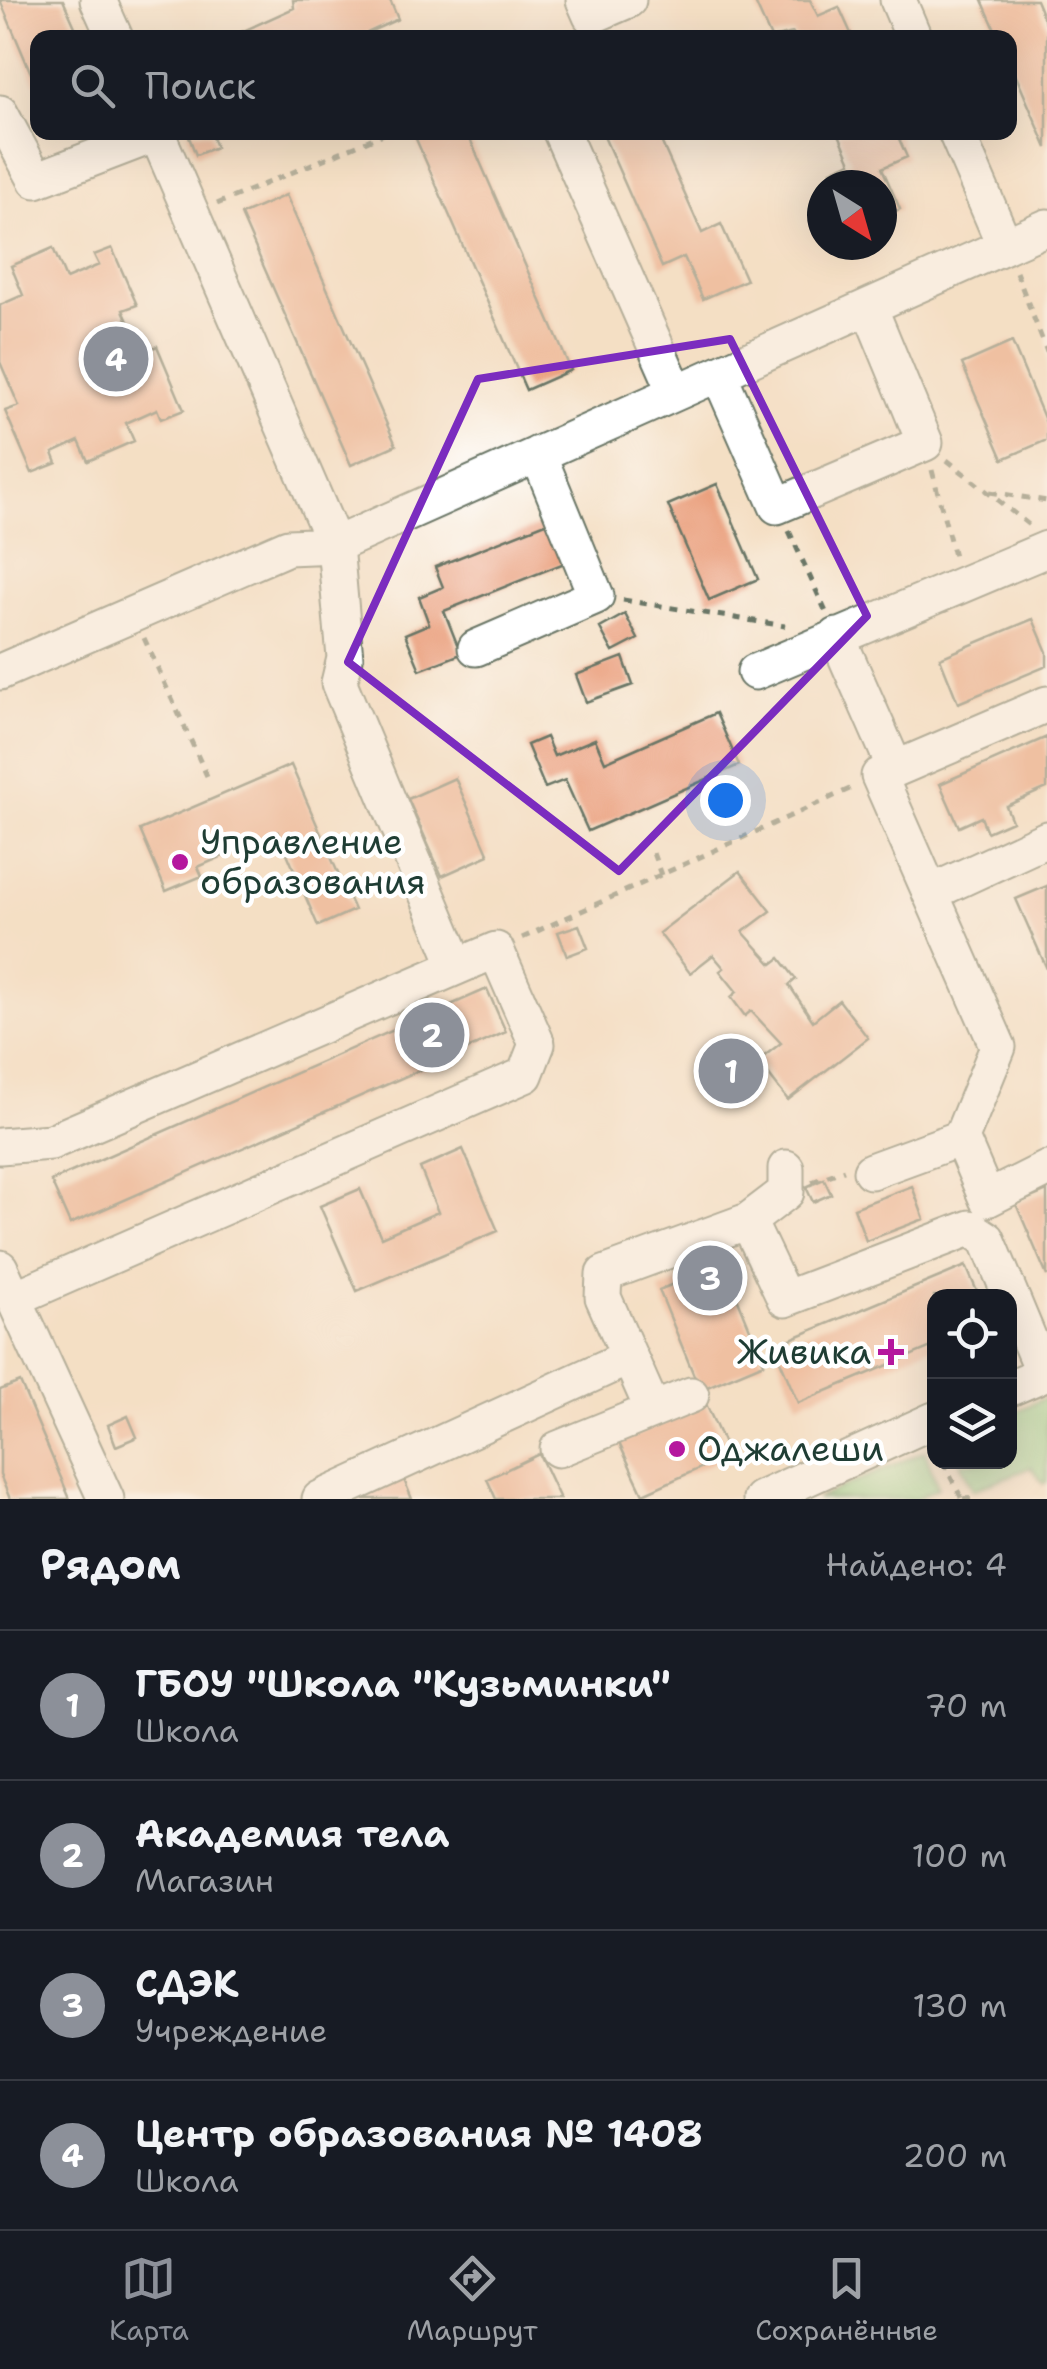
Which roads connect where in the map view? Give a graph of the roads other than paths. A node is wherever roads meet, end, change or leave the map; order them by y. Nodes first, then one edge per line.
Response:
1 (98, 0) edge
2 (584, 0) edge
3 (628, 0) edge
4 (898, 0) edge
5 (111, 30) edge
6 (911, 30) edge
7 (0, 112) edge
8 (138, 140) edge
9 (159, 140) edge
10 (565, 140) edge
11 (961, 140) edge
12 (1031, 242) edge
13 (869, 307) junction
14 (719, 374) junction
15 (676, 392) junction
16 (538, 454) junction
17 (1040, 538) edge
18 (335, 545) junction
19 (837, 636) junction
20 (476, 648) dead end
21 (0, 672) edge
22 (755, 672) dead end
23 (1047, 704) edge
24 (887, 772) junction
25 (1047, 839) edge
26 (930, 893) junction
27 (457, 966) junction
28 (962, 1138) junction
29 (0, 1146) edge
30 (1047, 1168) edge
31 (862, 1169) road end
32 (786, 1180) road end
33 (978, 1214) junction
34 (748, 1221) junction
35 (8, 1283) edge
36 (627, 1358) junction
37 (1045, 1372) edge
38 (1017, 1385) edge
39 (691, 1395) dead end
40 (652, 1408) junction
41 (927, 1423) edge
42 (558, 1449) dead end
43 (106, 1499) edge
44 (320, 1499) edge
45 (761, 1499) edge

1 - 5 street
2 - 3 street
4 - 6 street
7 - 8 street
9 - 18 street
10 - 15 street
11 - 12 street
12 - 13 street
13 - 14 street
13 - 14 street
14 - 15 street
15 - 16 street
16 - 18 street
16 - 20 street
17 - 19 street
18 - 21 street
18 - 27 street
19 - 22 street
19 - 24 street
23 - 24 street
24 - 26 street
25 - 26 street
26 - 28 street
27 - 29 street
27 - 35 street
28 - 31 street
28 - 33 street
30 - 33 street
32 - 34 street
33 - 34 street
33 - 37 street
34 - 36 street
35 - 43 street
36 - 40 street
36 - 44 street
37 - 38 street
39 - 40 street
40 - 42 street
41 - 45 street

